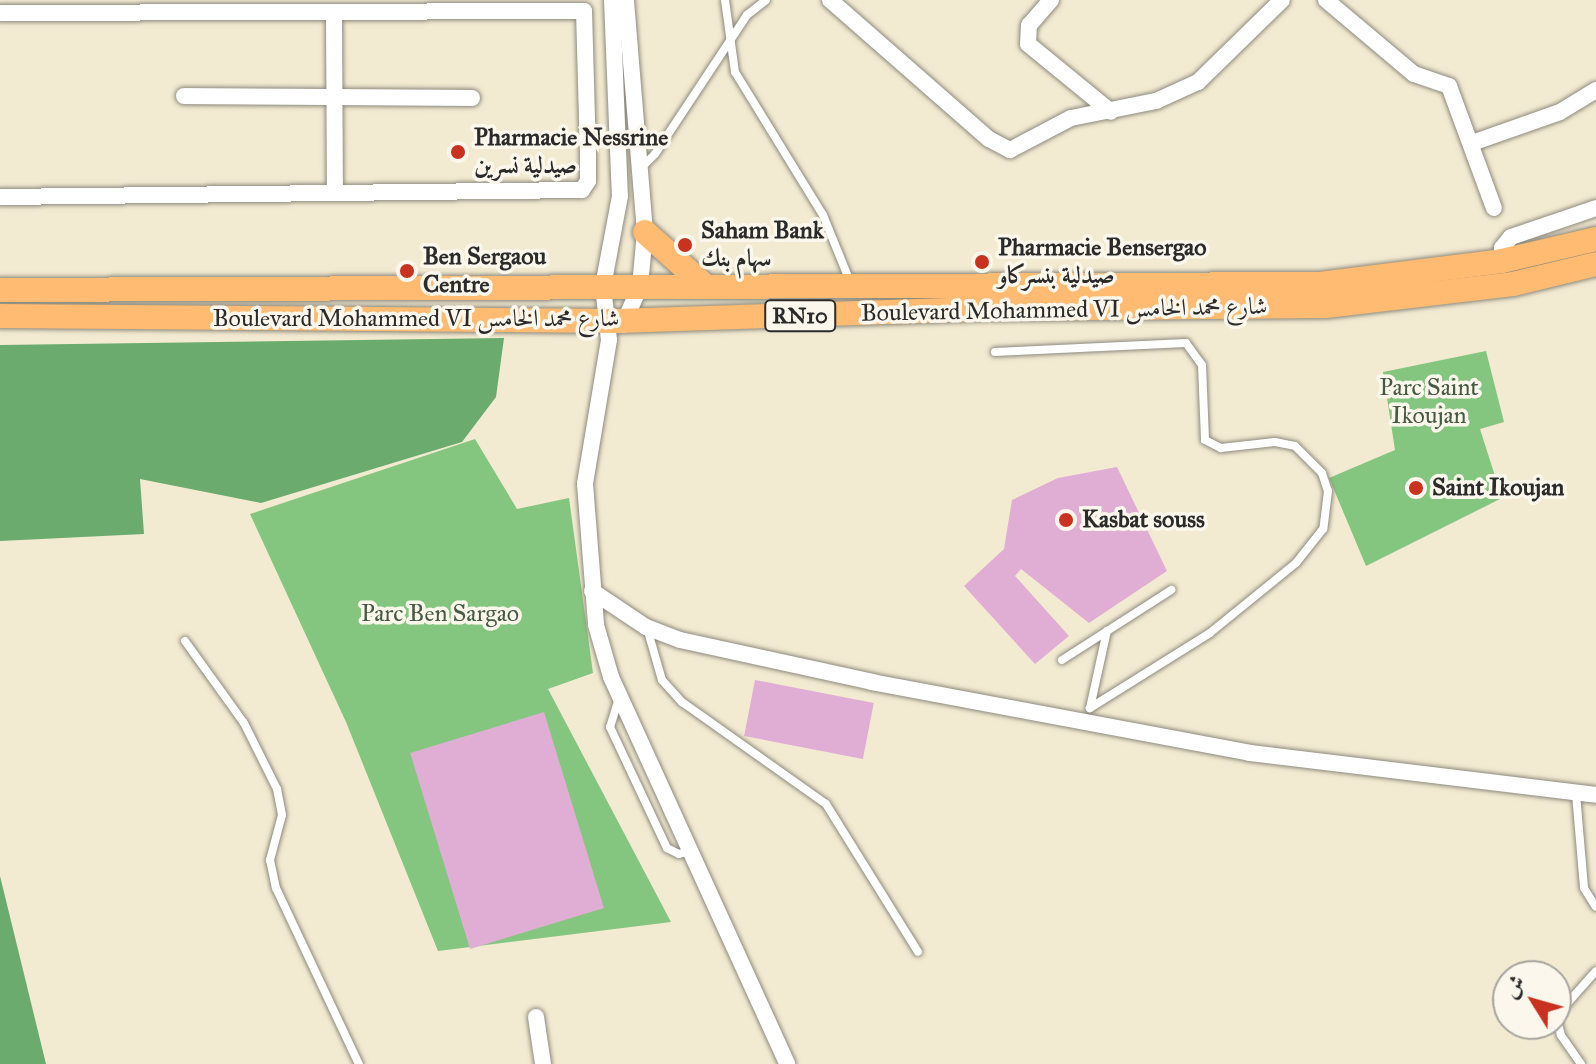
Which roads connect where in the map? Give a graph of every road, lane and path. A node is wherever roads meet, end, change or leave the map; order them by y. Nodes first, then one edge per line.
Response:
1 (725, 0) edge
2 (766, 0) edge
3 (830, 0) edge
4 (1282, 0) edge
5 (1326, 0) edge
6 (1044, 2) edge
7 (617, 3) edge
8 (31, 6) edge
9 (584, 11) junction
10 (0, 13) edge
11 (334, 15) junction
12 (730, 38) junction
13 (1596, 90) edge
14 (184, 96) dead end
15 (333, 96) junction
16 (472, 98) dead end
17 (1111, 112) junction
18 (1472, 143) junction
19 (639, 169) junction
20 (335, 193) junction
21 (0, 197) edge
22 (1494, 208) dead end
23 (1596, 208) edge
24 (645, 232) junction
25 (1590, 239) edge
26 (1502, 261) junction
27 (1596, 264) edge
28 (704, 285) junction
29 (851, 285) junction
30 (603, 286) junction
31 (640, 286) junction
32 (0, 290) edge
33 (0, 316) edge
34 (614, 327) junction
35 (995, 352) dead end
36 (1171, 590) dead end
37 (592, 591) junction
38 (646, 627) junction
39 (1107, 631) junction
40 (185, 641) dead end
41 (1062, 660) dead end
42 (1088, 717) junction
43 (1576, 794) junction
44 (1596, 795) edge
45 (1596, 907) edge
46 (918, 952) dead end
47 (1596, 971) edge
48 (536, 1017) dead end
49 (359, 1064) edge
50 (543, 1064) edge
51 (787, 1064) edge
52 (1581, 1064) edge

1 - 12 lane
2 - 12 lane
3 - 17 street
4 - 17 street
5 - 18 street
6 - 17 street
7 - 9 street
7 - 19 street
7 - 30 street
8 - 10 street
8 - 11 street
9 - 11 street
9 - 20 street
11 - 15 street
12 - 19 lane
12 - 29 lane
13 - 18 street
14 - 15 street
15 - 16 street
15 - 20 street
18 - 22 street
19 - 24 street
20 - 21 street
23 - 26 street
24 - 28 main road
24 - 31 street
25 - 26 main road, Boulevard Mohammed VI شارع محمد الخامس / RN10
26 - 29 main road, Boulevard Mohammed VI شارع محمد الخامس / RN10
27 - 34 main road, Boulevard Mohammed VI شارع محمد الخامس / RN10
28 - 29 main road, Boulevard Mohammed VI شارع محمد الخامس / RN10
28 - 31 main road, Boulevard Mohammed VI شارع محمد الخامس / RN10
30 - 31 main road, Boulevard Mohammed VI شارع محمد الخامس / RN10
30 - 32 main road, Boulevard Mohammed VI شارع محمد الخامس / RN10
30 - 34 street
31 - 34 street
33 - 34 main road, Boulevard Mohammed VI شارع محمد الخامس / RN10
34 - 37 street
35 - 42 lane
36 - 39 lane
37 - 38 street
37 - 51 street
38 - 42 street
38 - 46 lane
39 - 41 lane
39 - 42 lane
40 - 49 lane
42 - 43 street
43 - 44 street
43 - 45 lane
47 - 52 lane
48 - 50 street

